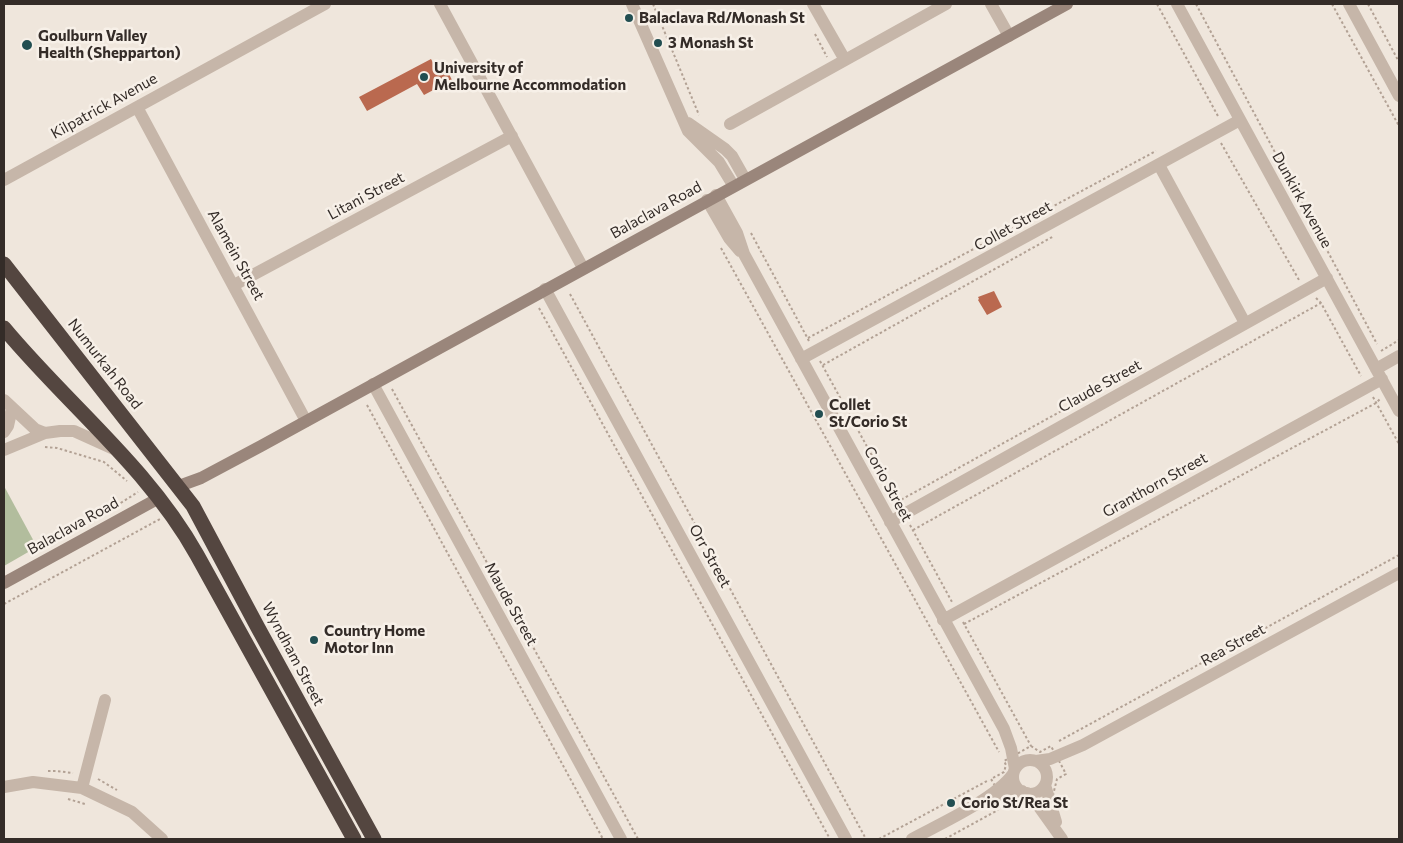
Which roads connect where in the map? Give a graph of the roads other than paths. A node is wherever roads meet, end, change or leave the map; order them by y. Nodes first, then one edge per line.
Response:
1 (325, 4) edge
2 (440, 4) edge
3 (632, 4) edge
4 (813, 4) edge
5 (946, 4) edge
6 (991, 4) edge
7 (1066, 4) edge
8 (1177, 4) edge
9 (1349, 4) edge
10 (1009, 36) junction
11 (845, 60) junction
12 (1399, 96) edge
13 (137, 107) junction
14 (682, 119) junction
15 (1240, 120) junction
16 (730, 124) dead end
17 (512, 136) junction
18 (1159, 165) junction
19 (745, 179) junction
20 (4, 180) edge
21 (733, 185) junction
22 (712, 197) junction
23 (4, 264) edge
24 (582, 268) junction
25 (1327, 278) junction
26 (234, 285) junction
27 (545, 289) junction
28 (1246, 323) junction
29 (4, 328) edge
30 (1399, 356) edge
31 (801, 360) junction
32 (1383, 375) junction
33 (373, 384) junction
34 (8, 404) edge
35 (1399, 411) edge
36 (306, 420) junction
37 (4, 432) edge
38 (45, 433) junction
39 (4, 450) edge
40 (118, 451) junction
41 (179, 486) junction
42 (159, 498) junction
43 (890, 522) junction
44 (1399, 573) edge
45 (4, 583) edge
46 (944, 620) junction
47 (105, 700) dead end
48 (1004, 729) junction
49 (1083, 745) junction
50 (1034, 760) junction
51 (1014, 772) junction
52 (1046, 780) junction
53 (4, 787) edge
54 (82, 788) junction
55 (1024, 792) junction
56 (970, 808) junction
57 (1061, 837) edge
58 (162, 839) edge
59 (354, 839) edge
60 (374, 839) edge
61 (621, 839) edge
62 (846, 839) edge
63 (912, 839) edge

1 - 13 street, Kilpatrick Avenue
2 - 17 street
3 - 14 street
4 - 11 street
5 - 11 street
6 - 10 street
7 - 10 main road, Balaclava Road
8 - 15 street, Dunkirk Avenue
9 - 12 street
10 - 19 main road, Balaclava Road
11 - 16 street
13 - 20 street, Kilpatrick Avenue
13 - 26 street, Alamein Street
14 - 19 street
14 - 21 street
15 - 18 street, Collet Street
15 - 25 street, Dunkirk Avenue
17 - 24 street
17 - 26 street, Litani Street
18 - 28 street
18 - 31 street, Collet Street
19 - 21 main road, Balaclava Road
21 - 22 main road, Balaclava Road
22 - 24 main road, Balaclava Road
22 - 31 street, Corio Street
23 - 41 highway, Numurkah Road
24 - 27 main road, Balaclava Road
25 - 28 street, Claude Street
25 - 32 street, Dunkirk Avenue
26 - 36 street, Alamein Street
27 - 33 main road, Balaclava Road
27 - 62 street, Orr Street
28 - 43 street, Claude Street
29 - 40 highway
30 - 32 street, Granthorn Street
31 - 43 street, Corio Street
32 - 35 street, Dunkirk Avenue
32 - 46 street, Granthorn Street
33 - 36 main road, Balaclava Road
33 - 61 street, Maude Street
34 - 37 street
34 - 38 street
36 - 41 main road, Balaclava Road
38 - 39 street
38 - 40 street
40 - 42 highway
41 - 42 highway
41 - 60 highway, Wyndham Street
42 - 45 main road, Balaclava Road
42 - 59 highway
43 - 46 street, Corio Street
44 - 49 street, Rea Street
46 - 48 street, Corio Street
47 - 54 street
48 - 50 street, Corio Street
48 - 51 street, Corio Street
49 - 50 street, Rea Street
49 - 52 street, Rea Street
50 - 51 street
50 - 52 street
51 - 55 street
51 - 56 street
52 - 55 street
52 - 57 street
53 - 54 street
54 - 58 street
55 - 56 street
55 - 57 street
56 - 63 street

